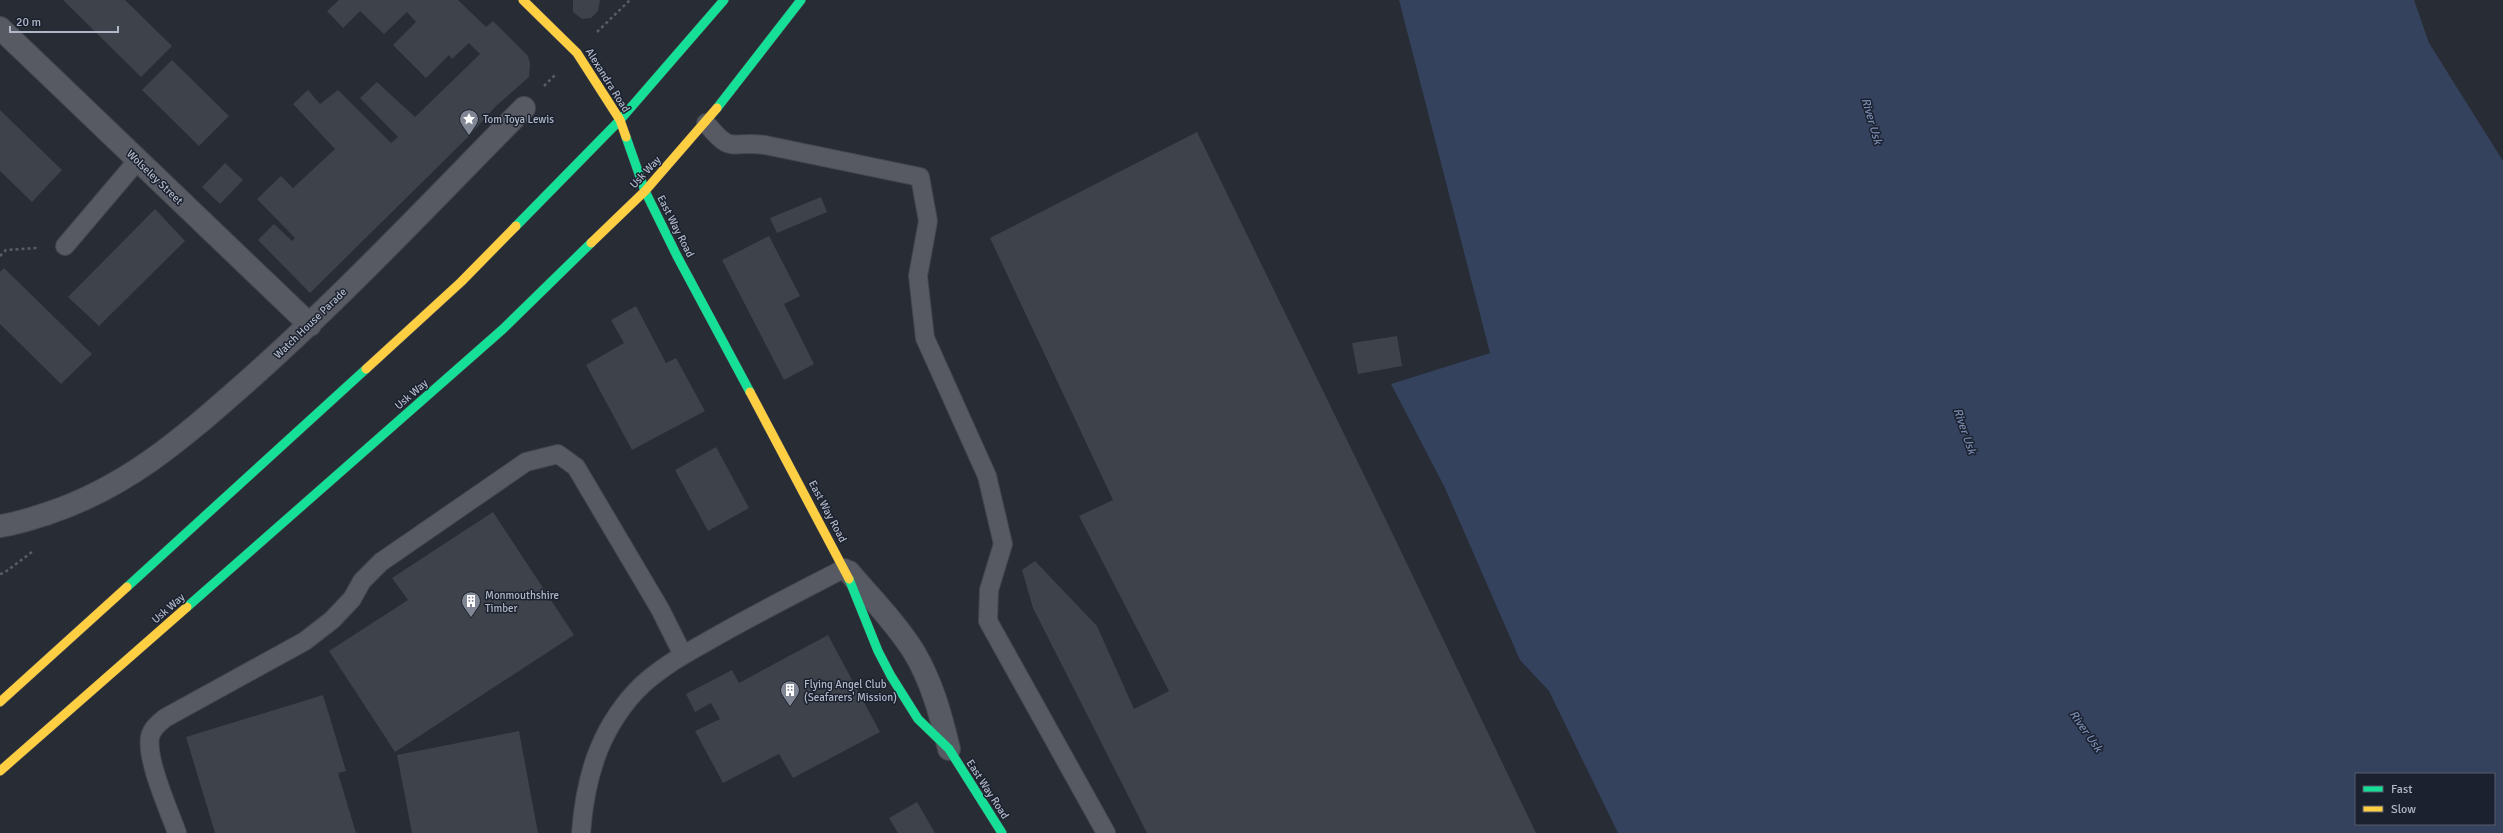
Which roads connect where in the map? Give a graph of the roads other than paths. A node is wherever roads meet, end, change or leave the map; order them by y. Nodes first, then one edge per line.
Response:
1 (523, 0) edge
2 (724, 0) edge
3 (801, 0) edge
4 (0, 28) edge
5 (524, 108) dead end
6 (620, 120) junction
7 (706, 123) junction
8 (138, 160) junction
9 (645, 191) junction
10 (65, 246) road end
11 (310, 325) junction
12 (0, 526) edge
13 (845, 568) junction
14 (682, 656) junction
15 (0, 702) edge
16 (949, 750) junction
17 (0, 771) edge
18 (177, 833) edge
19 (581, 833) edge
20 (1002, 833) edge
21 (1106, 833) edge

1 - 6 main road, Alexandra Road
2 - 6 main road
3 - 7 main road, Usk Way
4 - 8 street, Wolseley Street
5 - 11 street, Watch House Parade
6 - 9 main road, Alexandra Road
6 - 15 main road
7 - 9 main road, Usk Way
7 - 21 lane
8 - 10 lane
8 - 11 street, Wolseley Street
9 - 13 main road, East Way Road
9 - 17 main road, Usk Way
11 - 12 street, Watch House Parade
13 - 14 lane
13 - 16 main road, East Way Road
13 - 16 street
14 - 18 lane
14 - 19 lane
16 - 20 main road, East Way Road

